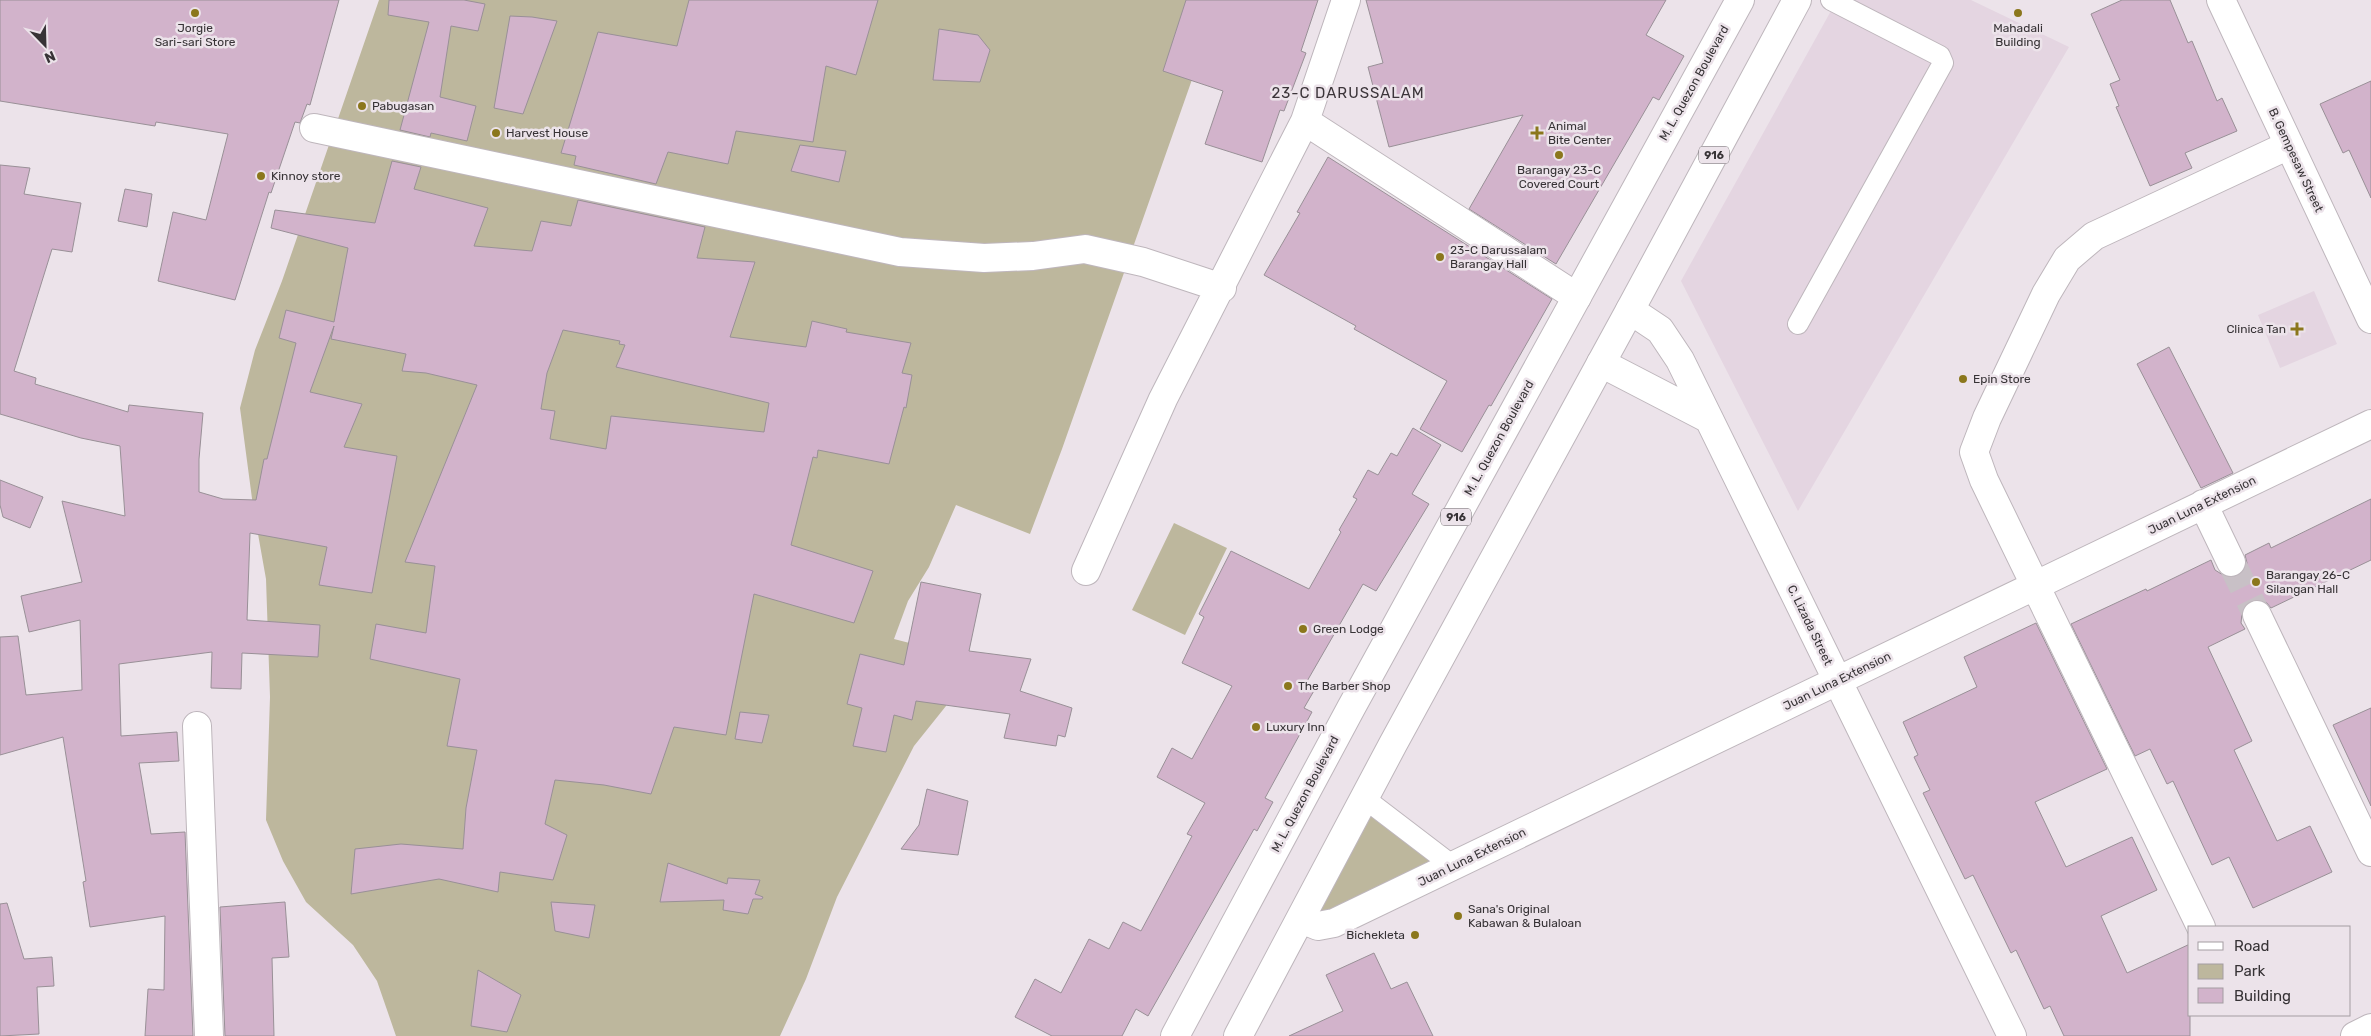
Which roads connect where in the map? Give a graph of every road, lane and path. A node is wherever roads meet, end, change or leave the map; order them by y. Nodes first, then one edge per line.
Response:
1 (1346, 0) edge
2 (1740, 0) edge
3 (1797, 0) edge
4 (1831, 0) edge
5 (2221, 0) edge
6 (1305, 121) junction
7 (314, 128) dead end
8 (2289, 145) junction
9 (1222, 288) junction
10 (1577, 297) junction
11 (1630, 310) junction
12 (2371, 319) edge
13 (1798, 324) dead end
14 (1601, 363) junction
15 (1710, 420) junction
16 (2371, 424) edge
17 (2203, 504) junction
18 (2231, 562) tunnel mouth
19 (1086, 572) dead end
20 (2034, 586) junction
21 (2257, 615) tunnel mouth
22 (1838, 681) junction
23 (197, 726) dead end
24 (1364, 798) junction
25 (2371, 852) edge
26 (1453, 866) junction
27 (1301, 919) junction
28 (2202, 926) edge
29 (2371, 1028) edge
30 (209, 1036) edge
31 (1175, 1036) edge
32 (1239, 1036) edge
33 (2012, 1036) edge
34 (2355, 1036) edge

1 - 6 street
2 - 10 street, M. L. Quezon Boulevard / 916
3 - 11 street, 916
4 - 13 lane
5 - 8 street, B. Gempesaw Street
6 - 9 street
6 - 10 street
7 - 9 street
8 - 12 street, B. Gempesaw Street
8 - 20 street
9 - 19 street
10 - 31 street, M. L. Quezon Boulevard / 916
11 - 14 street, 916
11 - 15 street, C. Lizada Street
14 - 15 street
14 - 24 street, 916
15 - 22 street, C. Lizada Street
16 - 17 street, Juan Luna Extension
17 - 18 street
17 - 20 street, Juan Luna Extension
20 - 22 street, Juan Luna Extension
20 - 28 street
21 - 25 street
22 - 26 street, Juan Luna Extension
22 - 33 street, C. Lizada Street
23 - 30 street
24 - 26 lane
24 - 27 street, 916
26 - 27 street, Juan Luna Extension
27 - 32 street, 916
29 - 34 street

